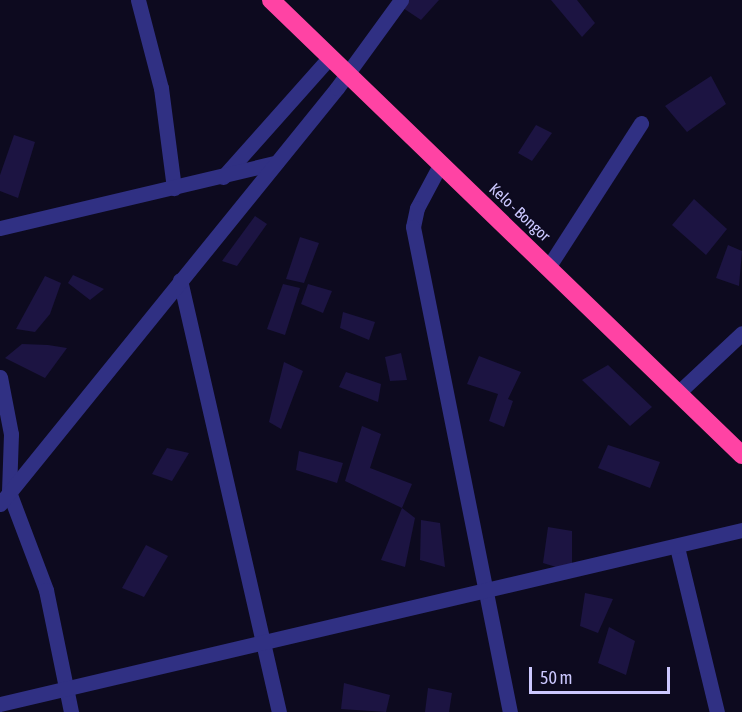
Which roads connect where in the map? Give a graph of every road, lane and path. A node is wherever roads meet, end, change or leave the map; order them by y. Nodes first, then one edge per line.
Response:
1 (138, 0) edge
2 (271, 0) edge
3 (401, 0) edge
4 (329, 58) junction
5 (346, 75) junction
6 (641, 123) dead end
7 (276, 163) junction
8 (440, 165) junction
9 (223, 177) junction
10 (174, 188) junction
11 (0, 228) edge
12 (549, 266) junction
13 (180, 280) junction
14 (742, 333) edge
15 (0, 377) edge
16 (679, 392) junction
17 (742, 455) edge
18 (5, 498) edge
19 (742, 530) edge
20 (677, 547) junction
21 (484, 592) junction
22 (263, 644) junction
23 (65, 688) junction
24 (0, 704) edge
25 (71, 712) edge
26 (279, 712) edge
27 (510, 712) edge
28 (717, 712) edge

1 - 10 street
2 - 4 highway, Kelo - Bongor
3 - 5 street
4 - 5 highway, Kelo - Bongor
4 - 9 street
5 - 7 street
5 - 8 highway, Kelo - Bongor
6 - 12 street
7 - 9 street
7 - 13 street
8 - 12 highway, Kelo - Bongor
8 - 21 street
9 - 10 street
10 - 11 street
12 - 16 highway, Kelo - Bongor
13 - 18 street
13 - 22 street
14 - 16 street
15 - 18 street
16 - 17 highway, Kelo - Bongor
18 - 23 street
19 - 20 street
20 - 21 street
20 - 28 street
21 - 22 street
21 - 27 street
22 - 23 street
22 - 26 street
23 - 24 street
23 - 25 street

